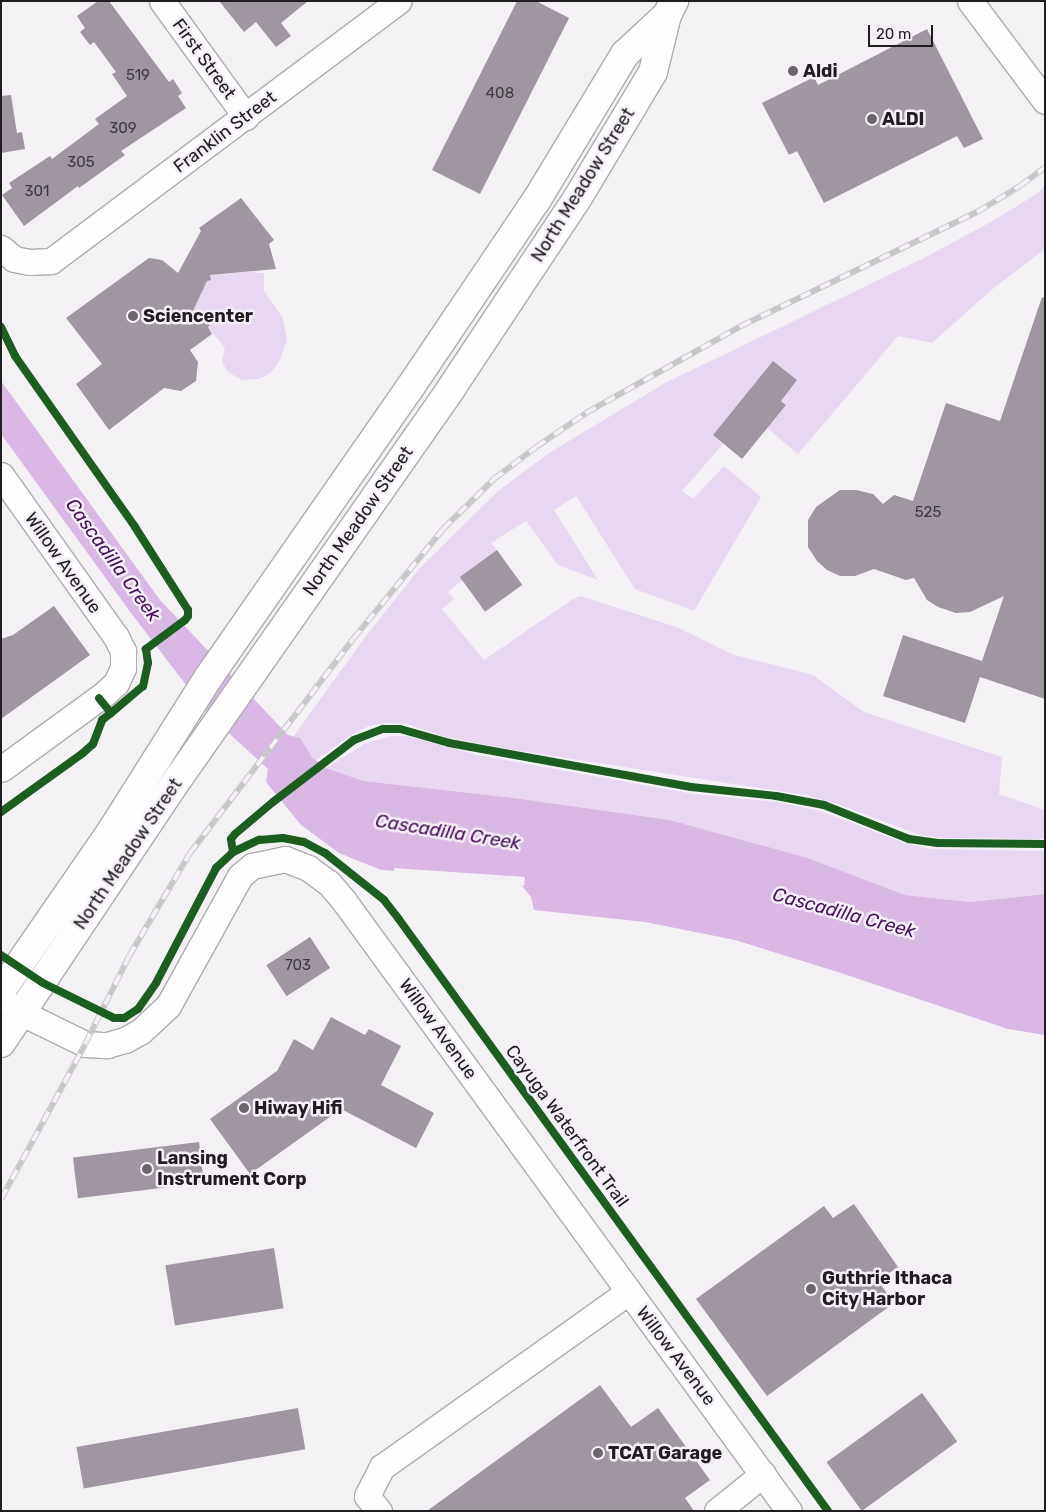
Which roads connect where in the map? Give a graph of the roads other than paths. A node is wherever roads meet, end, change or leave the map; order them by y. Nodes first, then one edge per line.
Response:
1 (162, 1) edge
2 (398, 1) edge
3 (970, 1) edge
4 (670, 8) edge
5 (1045, 101) edge
6 (246, 117) junction
7 (1, 248) edge
8 (1, 476) edge
9 (1, 769) edge
10 (1, 991) edge
11 (12, 1006) edge
12 (1, 1043) edge
13 (628, 1292) junction
14 (763, 1474) junction
15 (379, 1511) edge
16 (717, 1511) edge
17 (789, 1511) edge

1 - 6 street, First Street
2 - 6 street, Franklin Street
3 - 5 street
4 - 10 highway, North Meadow Street
4 - 11 highway, North Meadow Street
6 - 7 street, Franklin Street
8 - 9 street, Willow Avenue
11 - 12 highway, North Meadow Street
11 - 13 street, Willow Avenue
13 - 14 street, Willow Avenue
13 - 15 street
14 - 16 street
14 - 17 street, Willow Avenue

